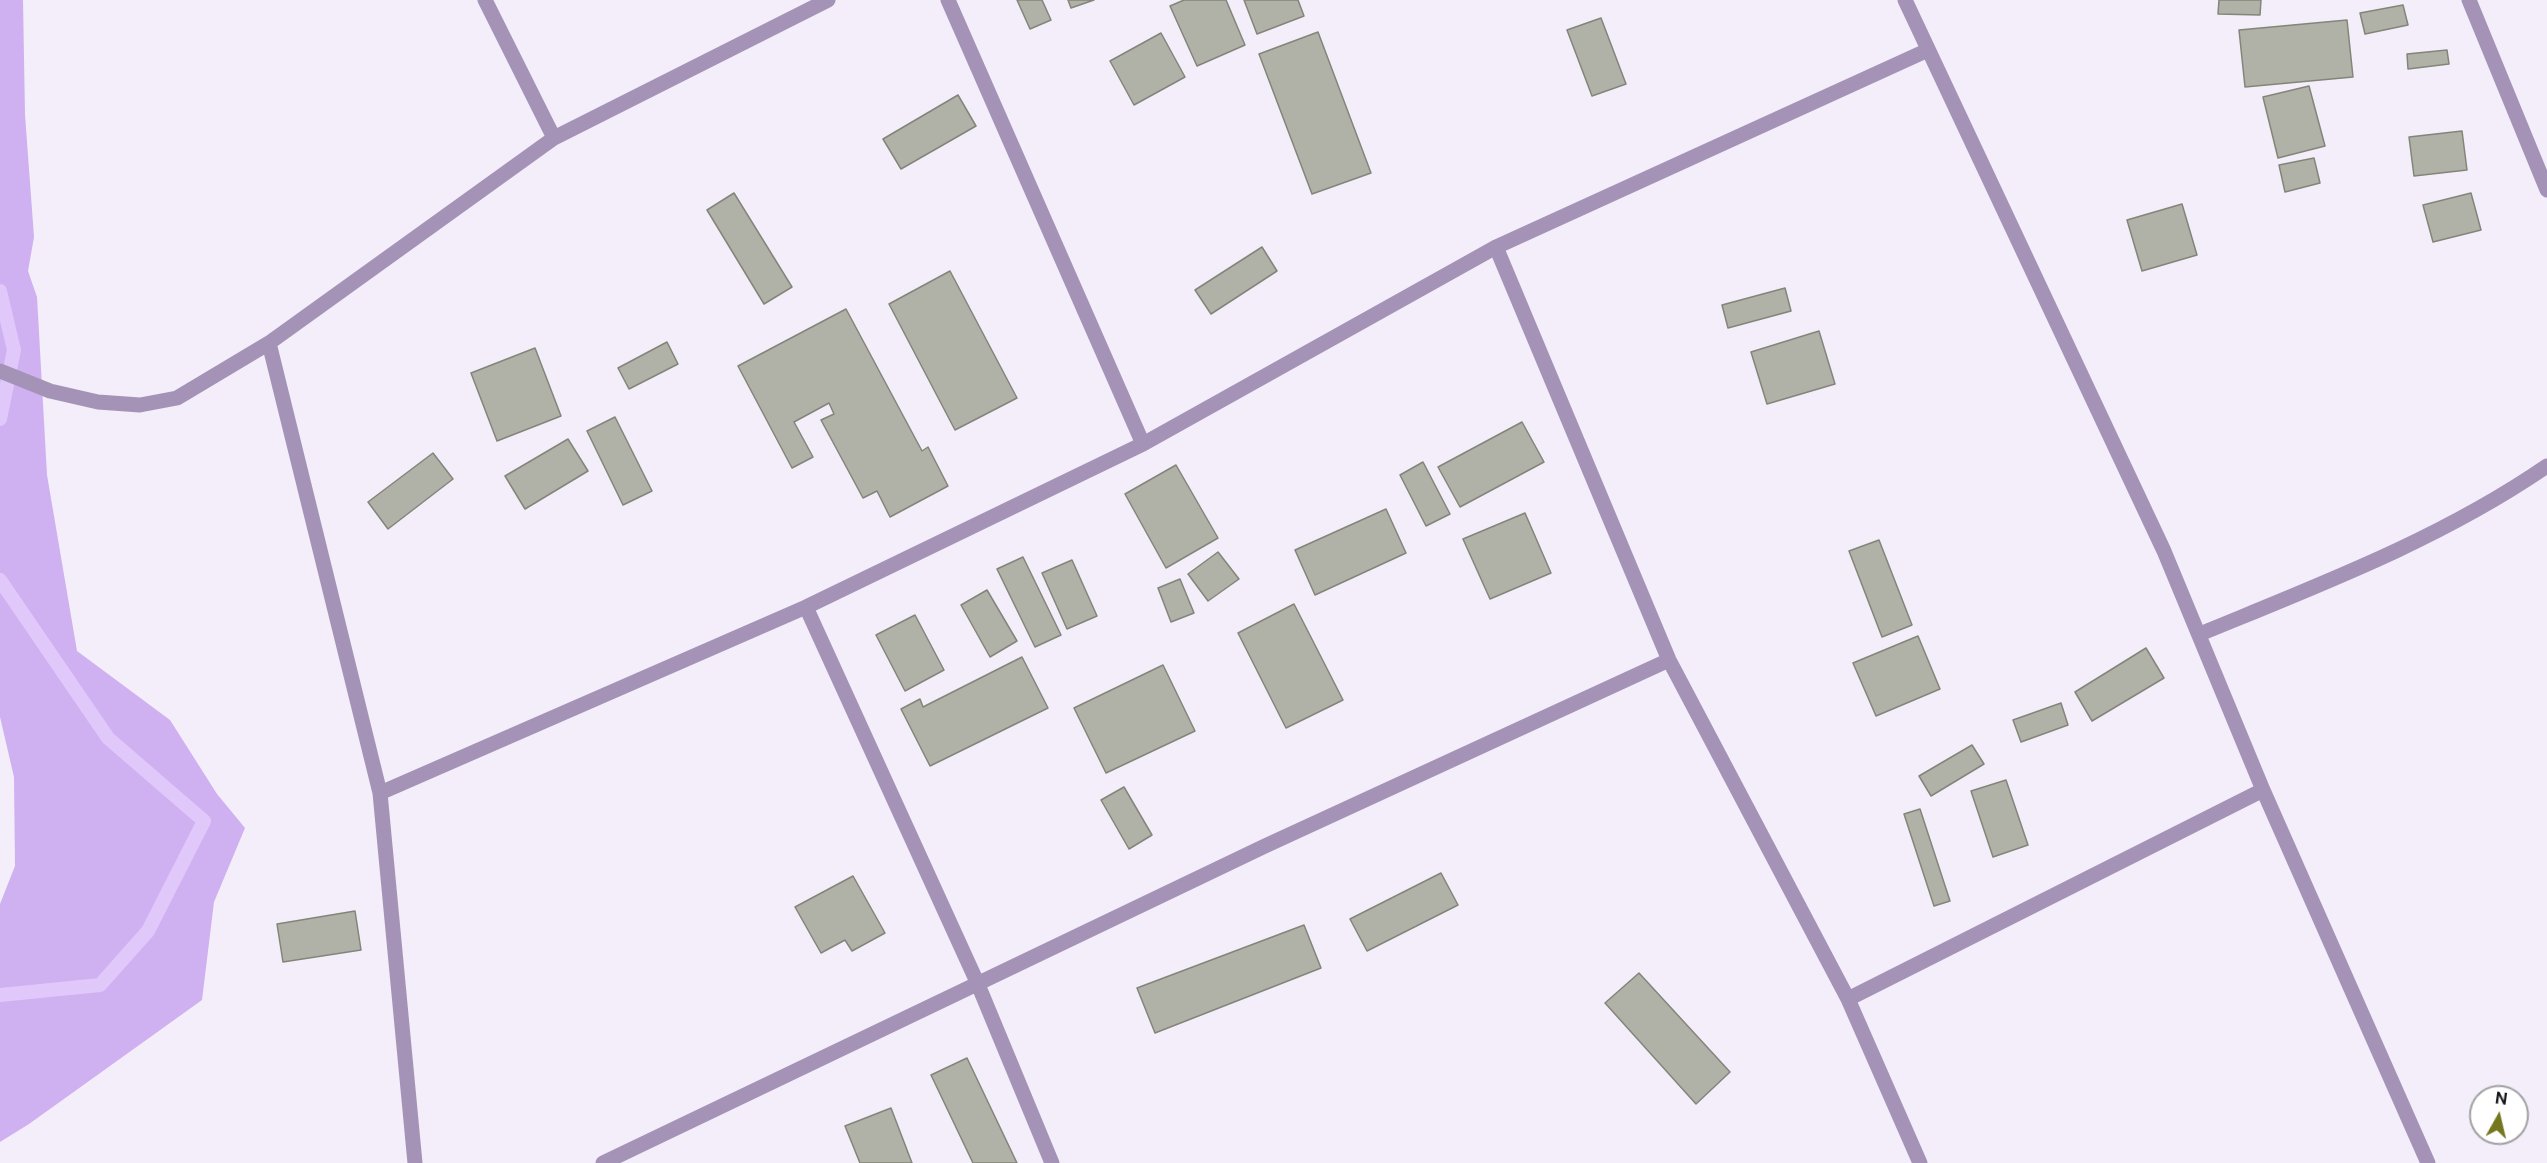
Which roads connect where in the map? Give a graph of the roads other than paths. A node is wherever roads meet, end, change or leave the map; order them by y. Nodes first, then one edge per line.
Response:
1 (485, 0) edge
2 (828, 0) edge
3 (948, 0) edge
4 (1905, 0) edge
5 (2469, 0) edge
6 (1928, 50) junction
7 (554, 138) junction
8 (2547, 189) edge
9 (1496, 247) junction
10 (269, 343) junction
11 (0, 370) edge
12 (1143, 444) junction
13 (2547, 466) edge
14 (806, 607) junction
15 (2200, 634) junction
16 (1669, 660) junction
17 (2263, 790) junction
18 (380, 793) junction
19 (977, 982) junction
20 (1848, 999) junction
21 (415, 1163) edge
22 (603, 1163) edge
23 (1052, 1163) edge
24 (1920, 1163) edge
25 (2428, 1163) edge

1 - 7 street
2 - 7 street
3 - 12 street
4 - 6 street
5 - 8 street
6 - 9 street
6 - 15 street
7 - 10 street
9 - 12 street
9 - 16 street
10 - 11 street
10 - 18 street
12 - 14 street
13 - 15 street
14 - 18 street
14 - 19 street
15 - 17 street
16 - 19 street
16 - 20 street
17 - 20 street
17 - 25 street
18 - 21 street
19 - 22 street
19 - 23 street
20 - 24 street

